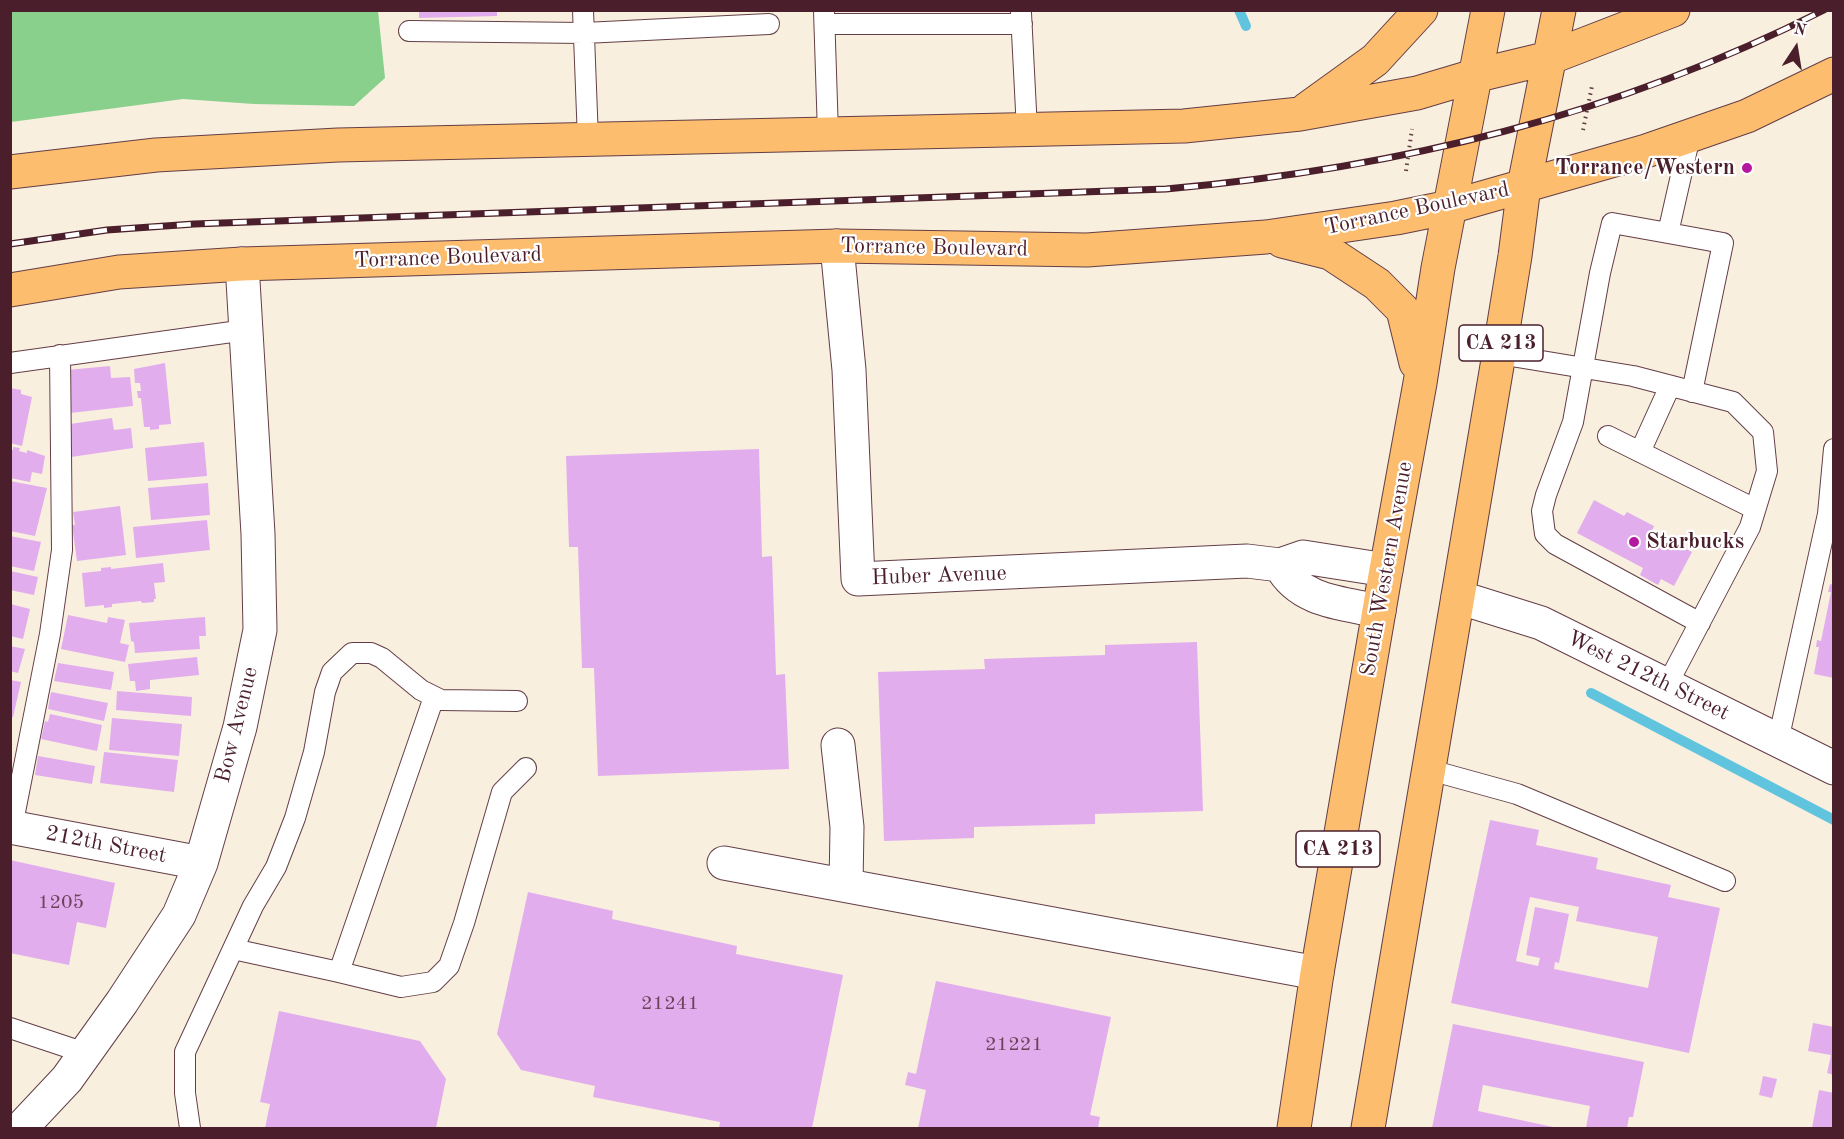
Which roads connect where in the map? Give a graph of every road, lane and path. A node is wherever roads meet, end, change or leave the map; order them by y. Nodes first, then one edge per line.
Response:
1 (584, 10) edge
2 (1421, 10) edge
3 (1488, 10) edge
4 (1559, 10) edge
5 (1673, 10) edge
6 (824, 17) edge
7 (1021, 17) edge
8 (769, 24) dead end
9 (409, 31) dead end
10 (584, 33) junction
11 (1549, 58) junction
12 (1833, 75) edge
13 (1474, 76) junction
14 (1592, 86) dead end
15 (1300, 114) junction
16 (1412, 129) dead end
17 (1583, 129) dead end
18 (1027, 130) junction
19 (828, 134) junction
20 (1690, 136) junction
21 (588, 140) junction
22 (1406, 171) dead end
23 (10, 172) edge
24 (1524, 186) junction
25 (1450, 207) junction
26 (1668, 232) junction
27 (1266, 237) junction
28 (837, 246) junction
29 (242, 264) junction
30 (10, 290) edge
31 (246, 330) junction
32 (1499, 354) junction
33 (60, 355) junction
34 (10, 363) edge
35 (1582, 367) junction
36 (1420, 383) junction
37 (1670, 386) junction
38 (1692, 392) junction
39 (1608, 436) dead end
40 (1833, 449) edge
41 (1640, 452) junction
42 (1755, 509) junction
43 (1280, 565) junction
44 (1386, 570) junction
45 (1458, 597) junction
46 (1379, 611) junction
47 (1700, 622) junction
48 (1667, 685) junction
49 (434, 697) junction
50 (517, 701) dead end
51 (1778, 741) junction
52 (838, 745) dead end
53 (526, 768) dead end
54 (1833, 768) edge
55 (1430, 770) junction
56 (11, 827) edge
57 (201, 863) junction
58 (724, 863) dead end
59 (1725, 881) dead end
60 (846, 885) junction
61 (233, 949) junction
62 (339, 972) junction
63 (1317, 973) junction
64 (10, 1028) edge
65 (85, 1053) junction
66 (21, 1128) edge
67 (190, 1128) edge
68 (1294, 1128) edge
69 (1368, 1128) edge

1 - 10 lane
2 - 15 main road
3 - 13 main road, South Western Avenue / CA 213
4 - 11 main road, CA 213
5 - 11 main road
6 - 7 lane
6 - 19 lane
7 - 18 lane
8 - 10 lane
9 - 10 lane
10 - 21 lane
11 - 13 main road
11 - 24 main road, CA 213
12 - 20 main road, Torrance Boulevard
13 - 15 main road
13 - 25 main road, South Western Avenue / CA 213
14 - 17 path
15 - 18 main road
16 - 22 path
18 - 19 main road
19 - 21 main road
20 - 24 main road, Torrance Boulevard
20 - 26 lane
21 - 23 main road
24 - 25 main road, Torrance Boulevard
24 - 32 main road, CA 213
25 - 27 main road, Torrance Boulevard
25 - 36 main road, South Western Avenue / CA 213
26 - 35 lane
26 - 38 lane
27 - 28 main road, Torrance Boulevard
27 - 36 main road
28 - 29 main road, Torrance Boulevard
28 - 43 street, Huber Avenue
29 - 30 main road, Torrance Boulevard
29 - 31 street, Bow Avenue
31 - 33 lane
31 - 57 street, Bow Avenue
32 - 35 lane
32 - 45 main road, CA 213
33 - 34 lane
33 - 56 lane
35 - 37 lane
35 - 47 lane
36 - 44 main road, South Western Avenue / CA 213
37 - 38 lane
37 - 41 lane
38 - 42 lane
39 - 41 lane
40 - 51 lane
41 - 42 lane
42 - 47 lane
43 - 44 street, Huber Avenue
43 - 46 street
44 - 46 main road, South Western Avenue / CA 213
45 - 48 street, West 212th Street
45 - 55 main road, CA 213
46 - 63 main road, South Western Avenue / CA 213
47 - 48 lane
48 - 51 street, West 212th Street
49 - 50 lane
49 - 61 lane
49 - 62 lane
51 - 54 street, West 212th Street
52 - 60 street
53 - 62 lane
55 - 59 lane
55 - 69 main road, CA 213
56 - 57 street, 212th Street
57 - 65 street, Bow Avenue
58 - 60 street
60 - 63 street
61 - 62 lane
61 - 67 lane
63 - 68 main road, South Western Avenue / CA 213
64 - 65 lane
65 - 66 street, Bow Avenue

